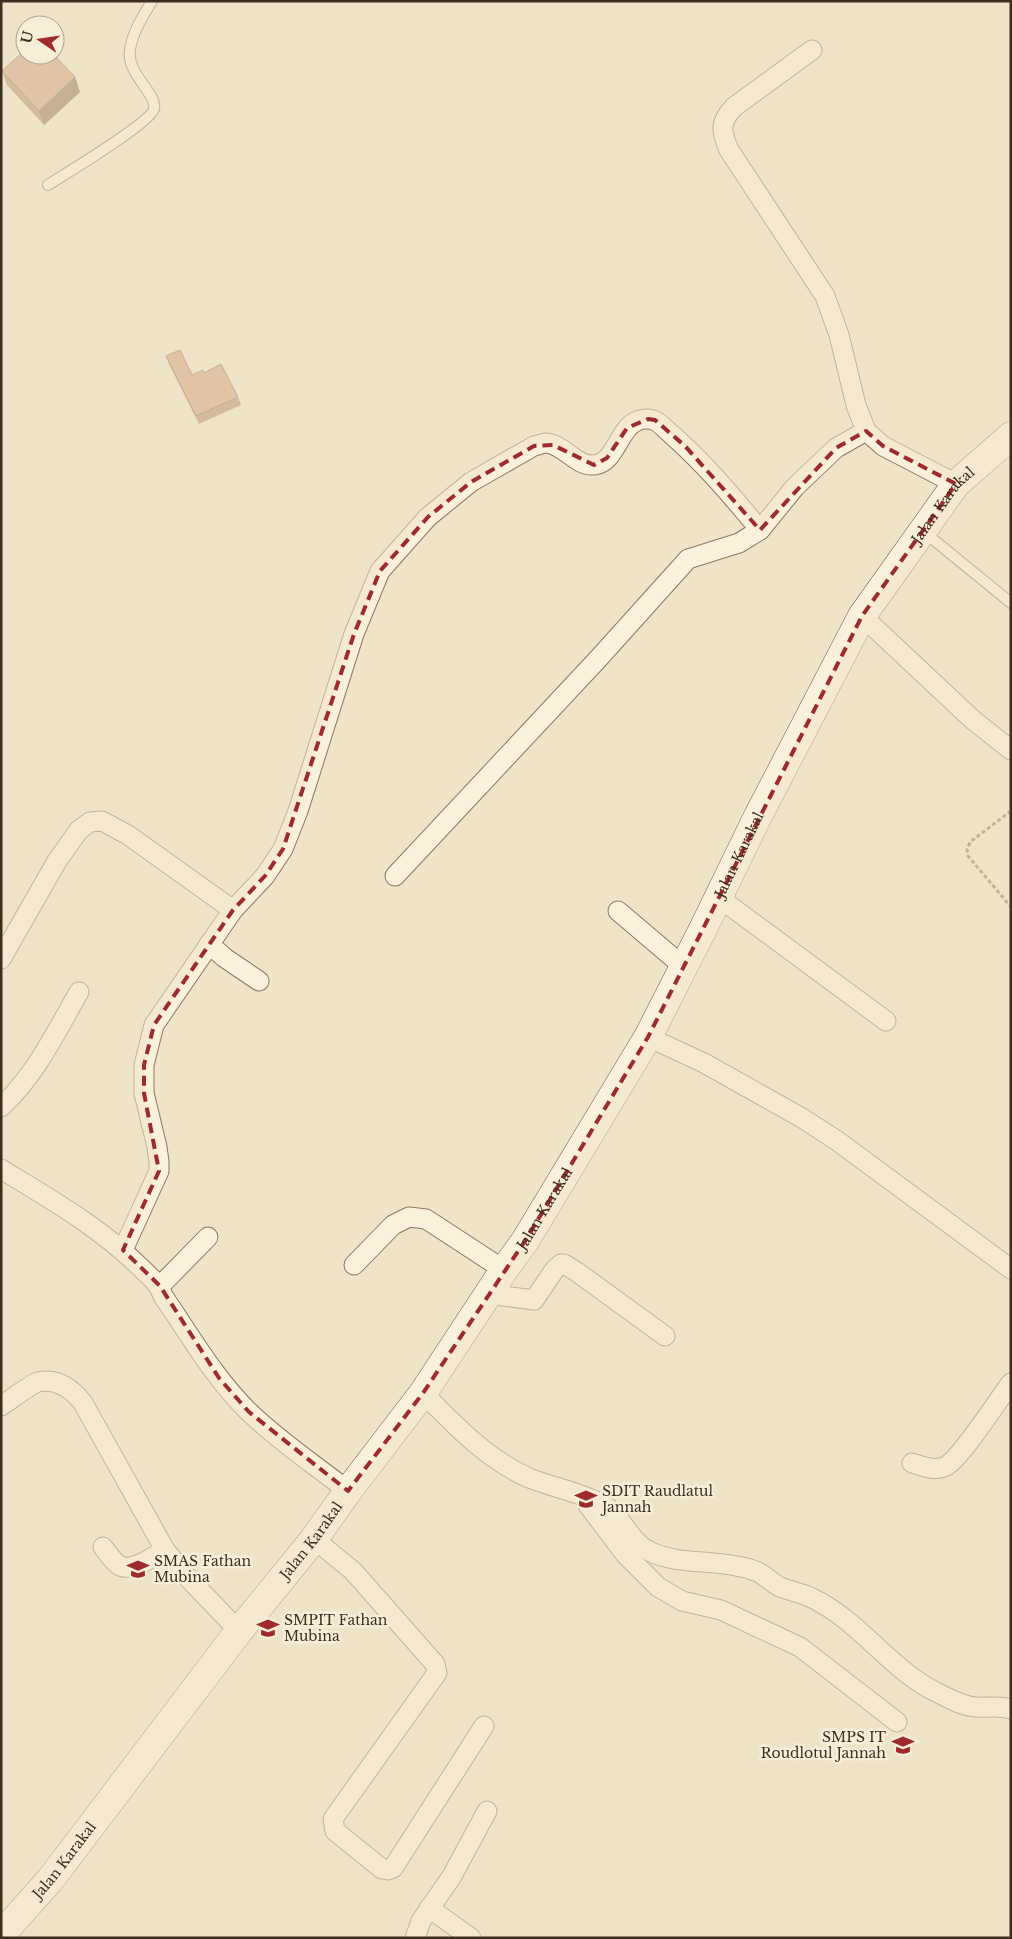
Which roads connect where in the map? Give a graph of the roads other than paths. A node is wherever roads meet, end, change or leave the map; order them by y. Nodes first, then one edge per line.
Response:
1 (152, 1) edge
2 (812, 50) dead end
3 (48, 185) dead end
4 (866, 431) junction
5 (1011, 436) edge
6 (956, 484) junction
7 (760, 530) junction
8 (922, 531) junction
9 (1011, 602) edge
10 (862, 616) junction
11 (1011, 750) edge
12 (395, 876) dead end
13 (718, 897) junction
14 (233, 910) junction
15 (618, 911) dead end
16 (209, 944) junction
17 (1, 959) edge
18 (684, 967) junction
19 (259, 981) dead end
20 (79, 992) dead end
21 (886, 1021) dead end
22 (648, 1037) junction
23 (1, 1107) edge
24 (1, 1169) edge
25 (208, 1237) dead end
26 (123, 1250) junction
27 (354, 1265) dead end
28 (1011, 1269) edge
29 (504, 1270) junction
30 (160, 1286) junction
31 (489, 1294) junction
32 (665, 1336) dead end
33 (1011, 1383) edge
34 (423, 1393) junction
35 (1, 1406) edge
36 (912, 1463) dead end
37 (348, 1491) junction
38 (586, 1498) junction
39 (314, 1539) junction
40 (103, 1547) dead end
41 (165, 1550) junction
42 (239, 1631) junction
43 (1011, 1709) edge
44 (897, 1722) dead end
45 (484, 1726) dead end
46 (487, 1811) dead end
47 (429, 1908) junction
48 (1, 1936) edge
49 (415, 1938) edge
50 (471, 1938) edge

1 - 3 lane
2 - 4 street
4 - 6 street
4 - 7 street
5 - 6 main road, Jalan Karakal
6 - 8 main road, Jalan Karakal
7 - 12 street
7 - 14 street
8 - 9 lane
8 - 10 main road, Jalan Karakal
10 - 11 street
10 - 13 main road, Jalan Karakal
13 - 18 main road, Jalan Karakal
13 - 21 street
14 - 16 street
14 - 17 street
15 - 18 street
16 - 19 street
16 - 26 street
18 - 22 main road, Jalan Karakal
20 - 23 street
22 - 28 street
22 - 29 main road, Jalan Karakal
24 - 26 street
25 - 30 street
26 - 30 street
27 - 29 street
29 - 31 main road, Jalan Karakal
30 - 37 street
31 - 32 street
31 - 34 main road, Jalan Karakal
33 - 36 street
34 - 37 main road, Jalan Karakal
34 - 38 street
35 - 41 street
37 - 39 main road, Jalan Karakal
38 - 43 street
38 - 44 street
39 - 42 main road, Jalan Karakal
39 - 45 street
40 - 41 street
41 - 42 street
42 - 48 main road, Jalan Karakal
46 - 47 street
47 - 49 street
47 - 50 street

